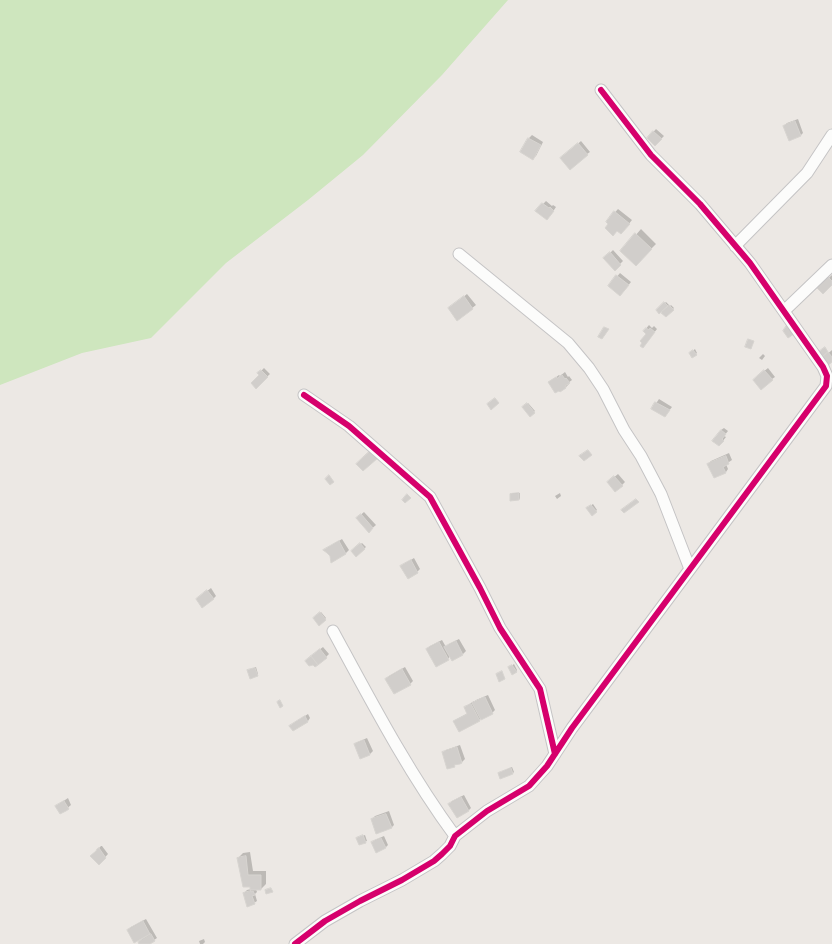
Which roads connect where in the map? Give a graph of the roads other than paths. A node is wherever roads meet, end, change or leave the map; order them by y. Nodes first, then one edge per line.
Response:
1 (601, 90) dead end
2 (832, 135) edge
3 (735, 246) junction
4 (460, 254) dead end
5 (832, 266) edge
6 (784, 311) junction
7 (304, 395) dead end
8 (690, 569) junction
9 (333, 631) dead end
10 (555, 754) junction
11 (455, 836) junction
12 (295, 944) edge

1 - 3 street
2 - 3 street
3 - 6 street
4 - 8 street
5 - 6 street
6 - 8 street
7 - 10 street
8 - 10 street
9 - 11 street
10 - 11 street
11 - 12 street

